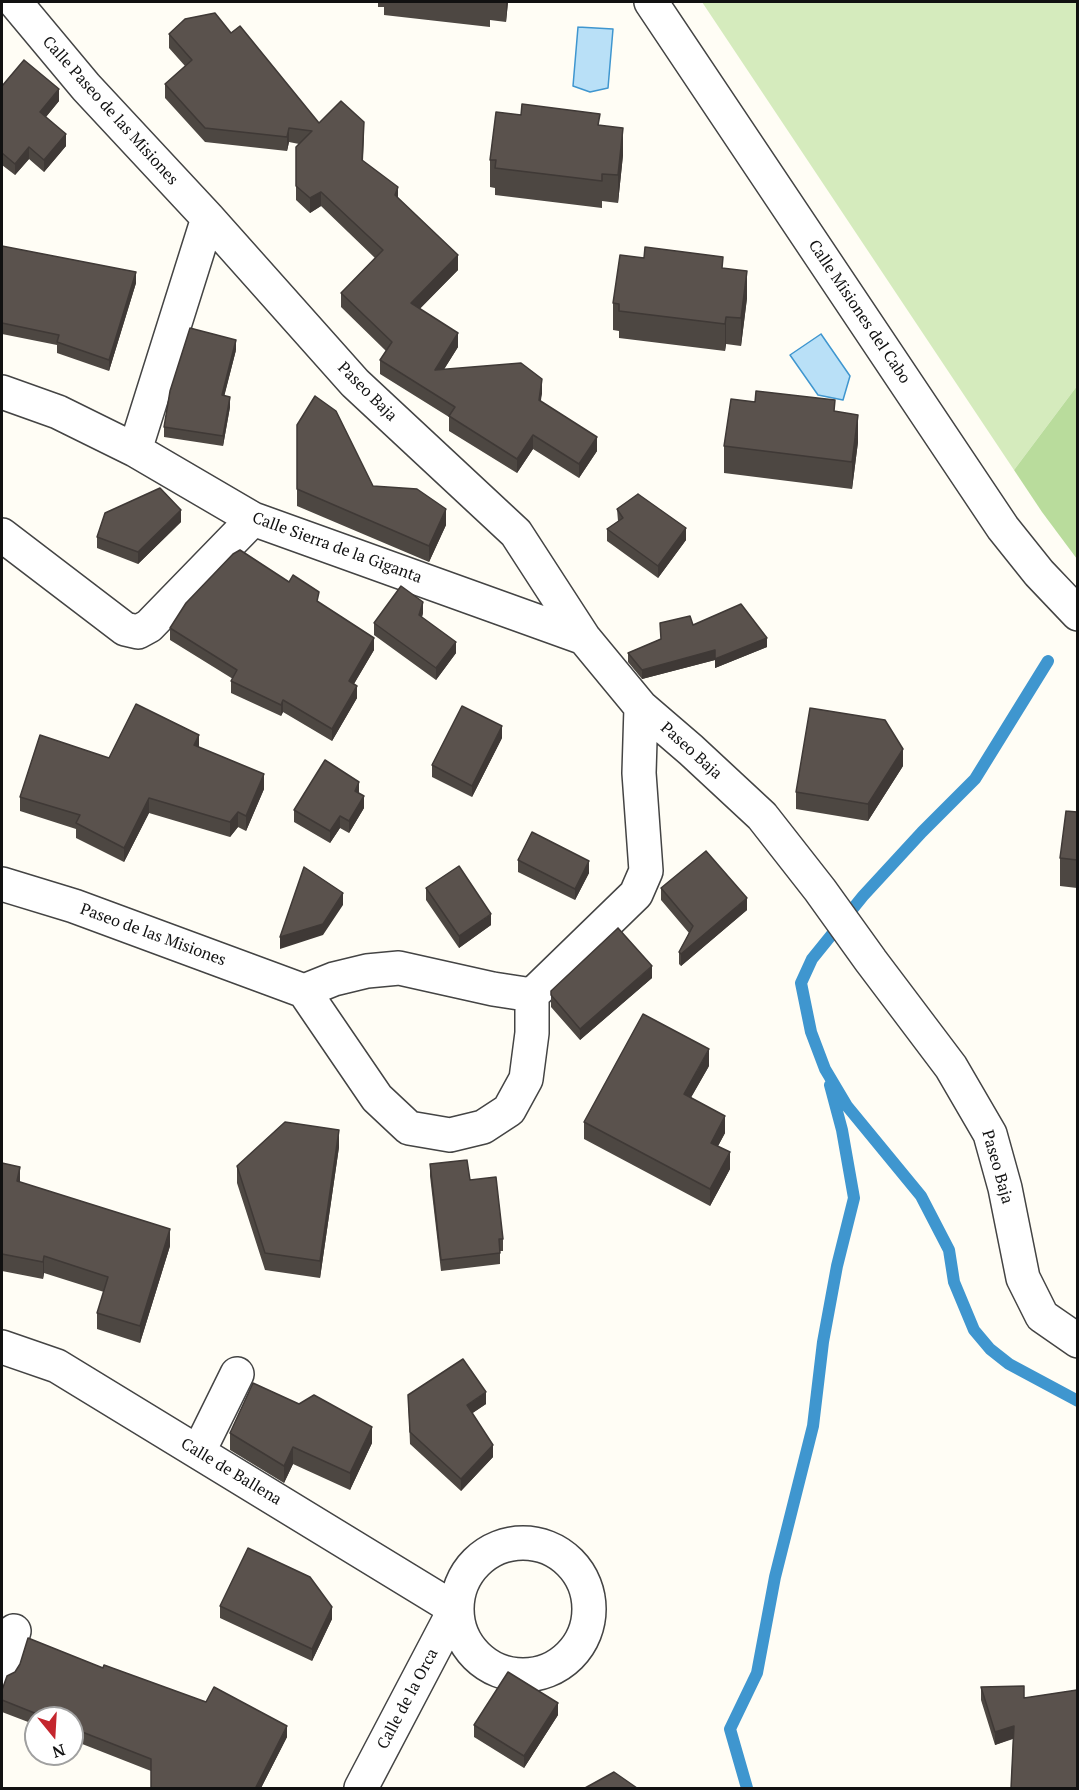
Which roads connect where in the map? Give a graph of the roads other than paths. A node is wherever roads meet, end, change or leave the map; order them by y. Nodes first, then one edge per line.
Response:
1 (15, 2) edge
2 (651, 2) edge
3 (208, 218) junction
4 (2, 392) edge
5 (135, 450) junction
6 (253, 519) junction
7 (2, 535) edge
8 (1077, 614) edge
9 (584, 638) junction
10 (641, 706) junction
11 (2, 884) edge
12 (304, 991) junction
13 (532, 995) junction
14 (1077, 1341) edge
15 (2, 1347) edge
16 (237, 1374) dead end
17 (199, 1451) junction
18 (455, 1609) junction
19 (14, 1631) dead end
20 (2, 1670) edge
21 (361, 1788) edge

1 - 3 street, Calle Paseo de las Misiones
2 - 8 street, Calle Misiones del Cabo
3 - 5 street
3 - 9 street, Paseo Baja
4 - 5 street, Calle Sierra de la Giganta
5 - 6 street, Calle Sierra de la Giganta
6 - 7 street
6 - 9 street, Calle Sierra de la Giganta
9 - 10 street, Paseo Baja
10 - 13 street
10 - 14 street, Paseo Baja
11 - 12 street, Paseo de las Misiones
12 - 13 street
12 - 13 street
15 - 17 street, Calle de Ballena
16 - 17 street
17 - 18 street, Calle de Ballena
18 - 18 street, Calle de la Orca
18 - 21 street, Calle de la Orca
19 - 20 street

